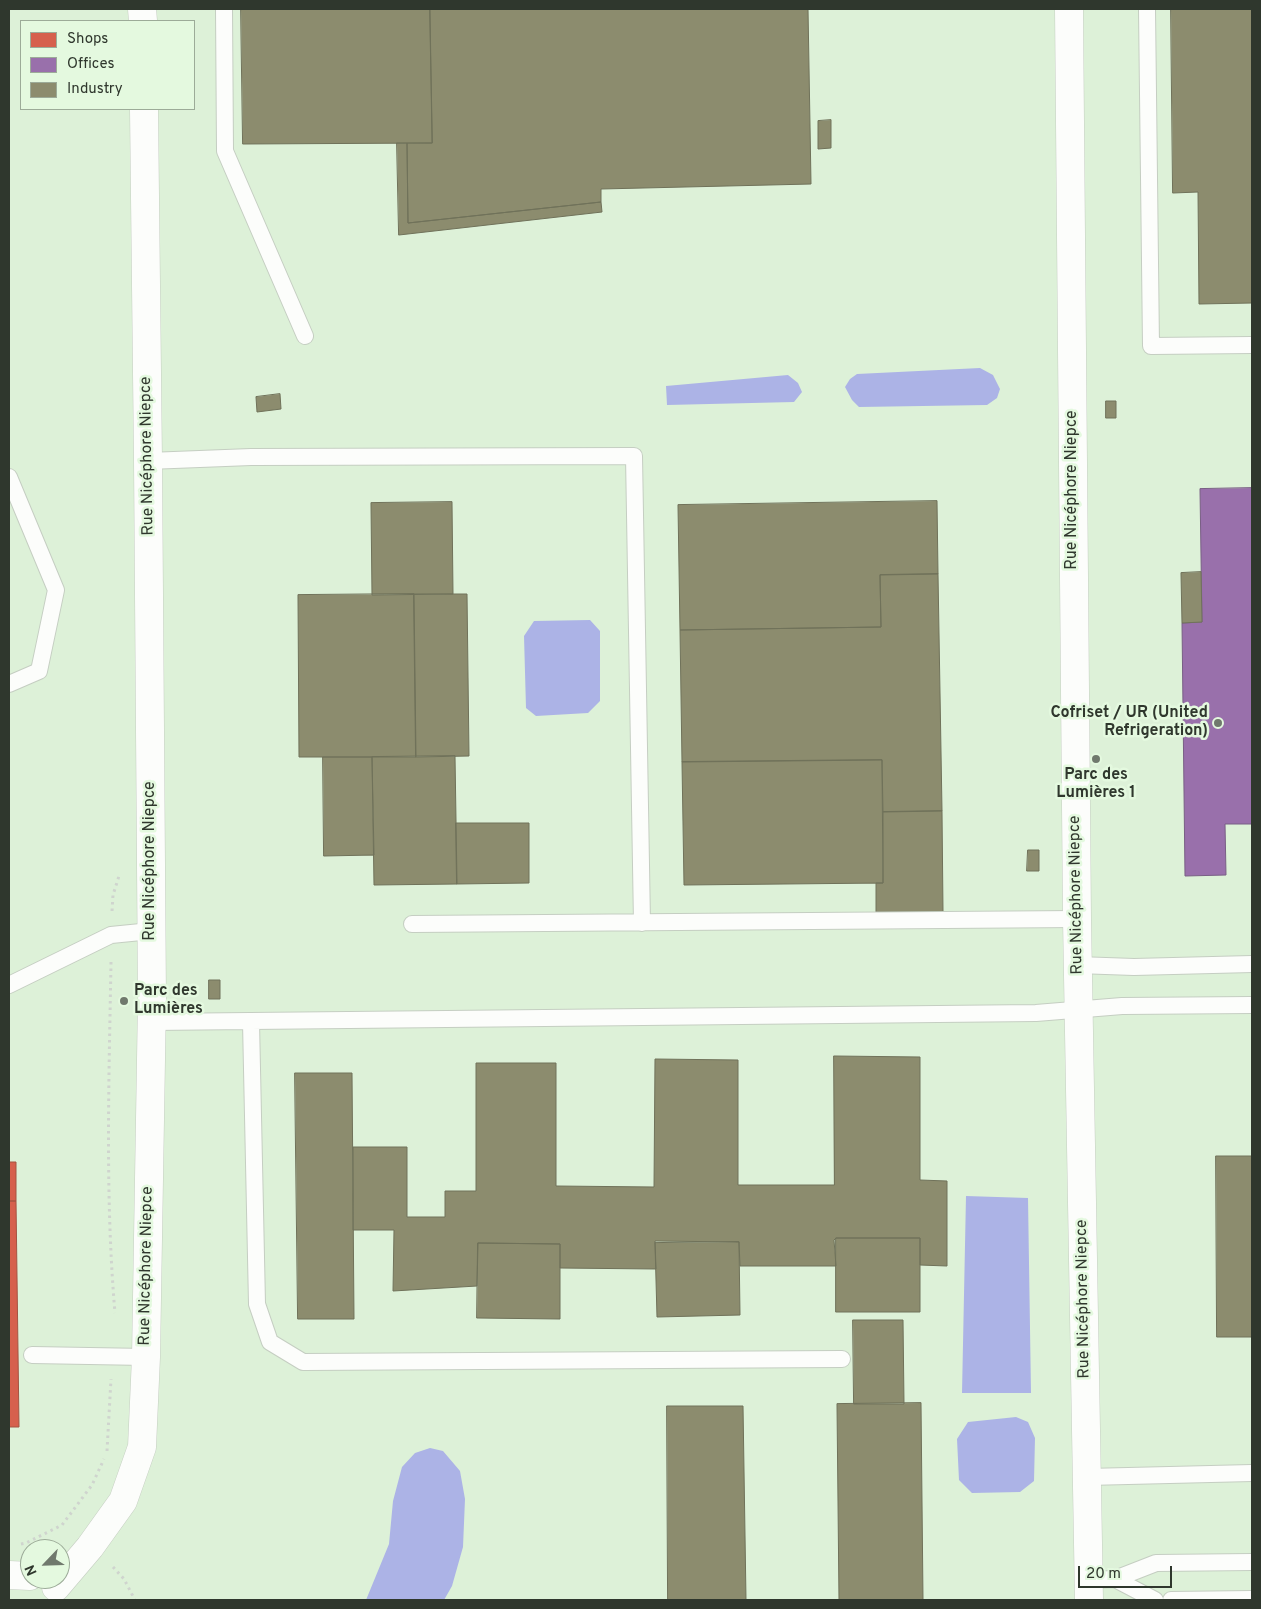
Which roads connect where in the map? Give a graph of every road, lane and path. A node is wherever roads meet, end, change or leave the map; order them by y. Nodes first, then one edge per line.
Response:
1 (224, 9) edge
2 (1069, 9) edge
3 (1147, 9) edge
4 (144, 110) edge
5 (305, 336) dead end
6 (1252, 345) edge
7 (148, 461) junction
8 (9, 477) edge
9 (9, 684) edge
10 (122, 869) dead end
11 (1077, 919) junction
12 (642, 923) junction
13 (412, 924) dead end
14 (152, 931) junction
15 (111, 935) junction
16 (1252, 964) edge
17 (1077, 965) junction
18 (9, 985) edge
19 (1252, 1005) edge
20 (1078, 1010) junction
21 (152, 1022) junction
22 (251, 1022) junction
23 (32, 1355) dead end
24 (113, 1357) junction
25 (146, 1357) junction
26 (842, 1359) dead end
27 (1252, 1473) edge
28 (1087, 1477) junction
29 (17, 1544) dead end
30 (1252, 1562) edge
31 (70, 1570) edge
32 (1115, 1579) junction
33 (1088, 1590) edge
34 (1252, 1599) edge
35 (1156, 1600) edge
36 (1171, 1600) edge

1 - 5 lane
2 - 11 street, Rue Nicéphore Niepce
3 - 6 lane
4 - 7 street, Rue Nicéphore Niepce
7 - 12 lane
7 - 14 street, Rue Nicéphore Niepce
8 - 9 lane
10 - 15 path
11 - 12 lane
11 - 17 street, Rue Nicéphore Niepce
12 - 13 lane
14 - 15 lane
14 - 21 street, Rue Nicéphore Niepce
15 - 18 lane
15 - 24 path
16 - 17 lane
17 - 20 street, Rue Nicéphore Niepce
19 - 20 lane
20 - 22 lane
20 - 28 street, Rue Nicéphore Niepce
21 - 22 lane
21 - 25 street, Rue Nicéphore Niepce
22 - 26 lane
23 - 24 lane
24 - 25 lane
24 - 29 path
25 - 31 street, Rue Nicéphore Niepce
27 - 28 lane
28 - 33 street, Rue Nicéphore Niepce
30 - 32 lane
32 - 33 lane
32 - 35 lane
34 - 36 lane

